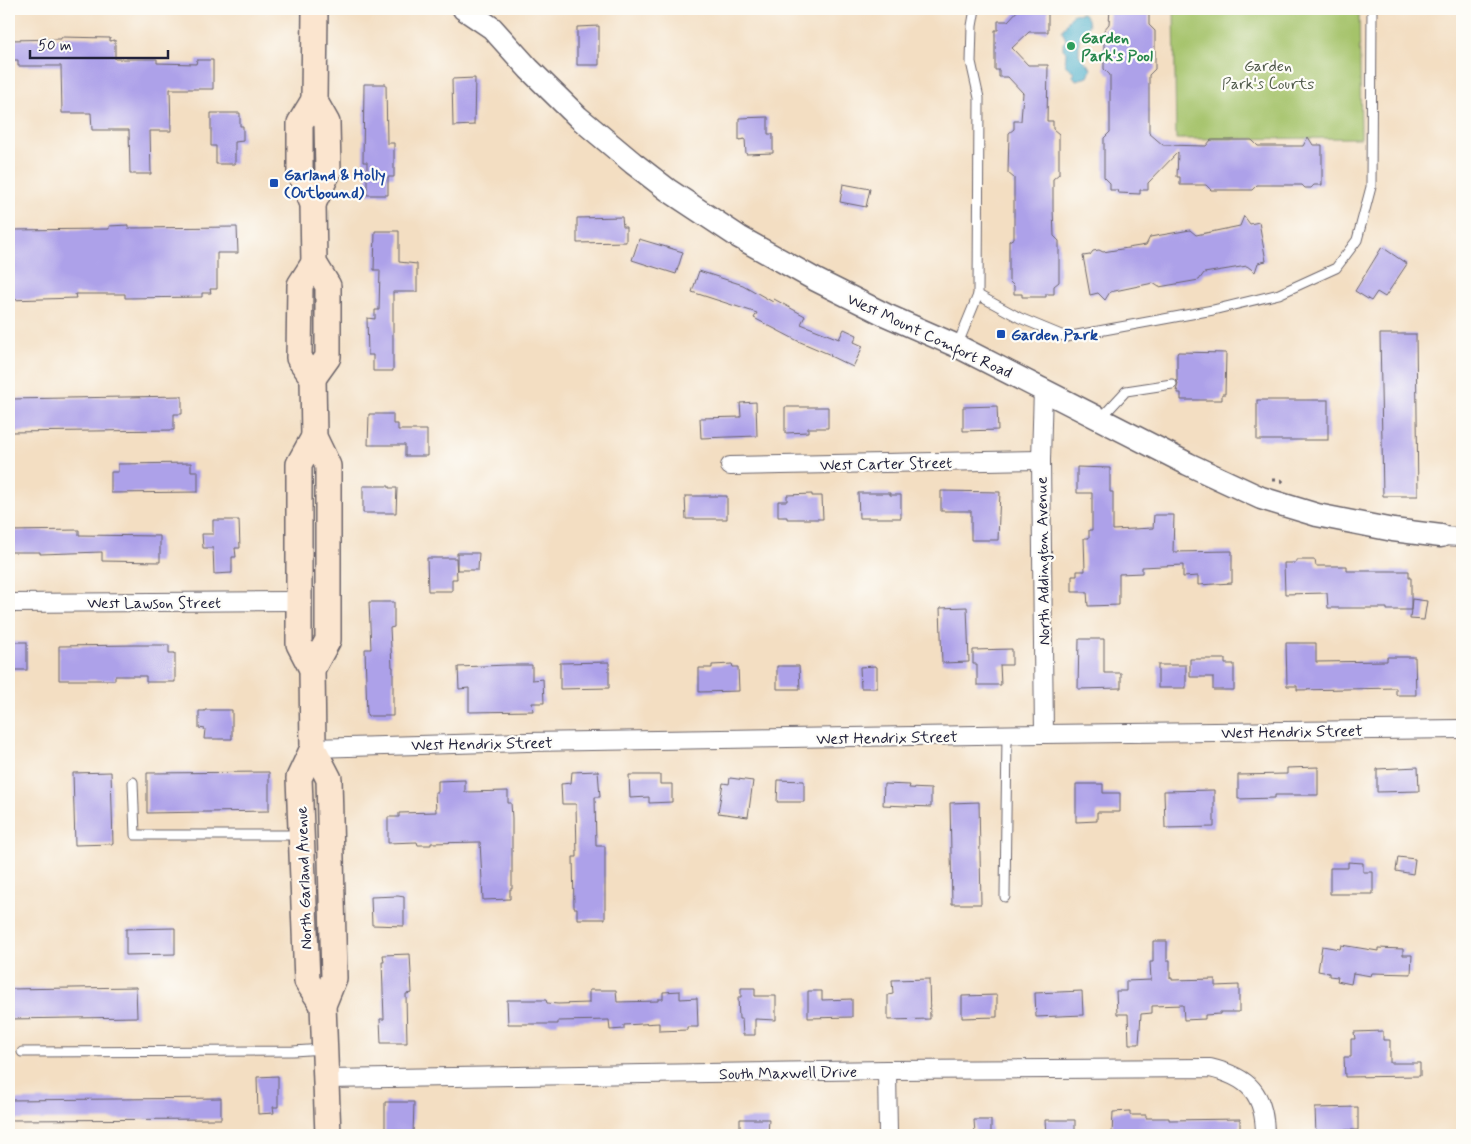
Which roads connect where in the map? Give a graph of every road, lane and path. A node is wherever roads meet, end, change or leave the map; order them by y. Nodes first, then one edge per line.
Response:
1 (315, 9) edge
2 (464, 9) edge
3 (975, 9) edge
4 (1372, 9) edge
5 (978, 295) junction
6 (957, 346) junction
7 (1172, 384) dead end
8 (1043, 388) junction
9 (1101, 418) junction
10 (314, 437) junction
11 (1041, 460) junction
12 (730, 466) dead end
13 (1266, 478) dead end
14 (1287, 486) dead end
15 (1451, 536) edge
16 (298, 600) junction
17 (9, 603) edge
18 (312, 669) junction
19 (1462, 730) edge
20 (1044, 734) junction
21 (1007, 735) junction
22 (313, 748) junction
23 (133, 782) dead end
24 (301, 835) junction
25 (1005, 897) dead end
26 (323, 1005) junction
27 (325, 1049) junction
28 (22, 1052) dead end
29 (887, 1070) junction
30 (326, 1079) junction
31 (328, 1135) edge
32 (888, 1135) edge
33 (1265, 1135) edge

1 - 10 main road, North Garland Avenue
2 - 6 street, West Mount Comfort Road
3 - 5 lane
4 - 5 lane
5 - 6 lane
6 - 8 street, West Mount Comfort Road
7 - 9 lane
8 - 9 street, West Mount Comfort Road
8 - 11 street, North Addington Avenue
9 - 15 street, West Mount Comfort Road
10 - 16 main road, North Garland Avenue
10 - 18 main road, North Garland Avenue
11 - 12 street, West Carter Street
11 - 20 street, North Addington Avenue
13 - 14 path
16 - 17 street, West Lawson Street
16 - 18 main road, North Garland Avenue
18 - 22 main road, North Garland Avenue
19 - 20 street, West Hendrix Street
20 - 21 street, West Hendrix Street
21 - 22 street, West Hendrix Street
21 - 25 lane
22 - 24 main road, North Garland Avenue
22 - 26 main road, North Garland Avenue
23 - 24 lane
24 - 26 main road, North Garland Avenue
26 - 27 main road, North Garland Avenue
27 - 28 lane
27 - 30 main road, North Garland Avenue
29 - 30 street, South Maxwell Drive
29 - 32 street
29 - 33 street, South Maxwell Drive
30 - 31 main road, North Garland Avenue

